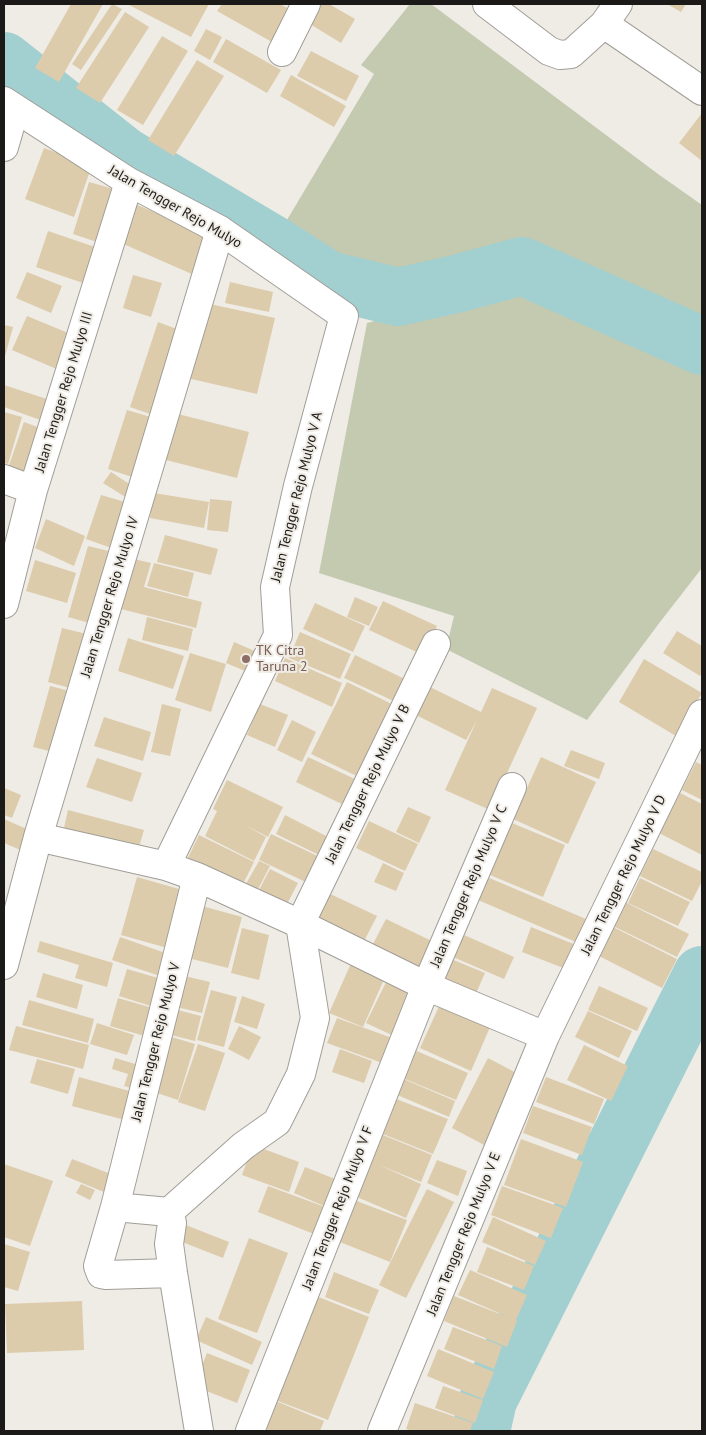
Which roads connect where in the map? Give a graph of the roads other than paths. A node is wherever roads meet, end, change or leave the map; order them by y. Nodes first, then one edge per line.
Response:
1 (306, 4) edge
2 (487, 4) edge
3 (611, 14) edge
4 (282, 52) dead end
5 (702, 91) edge
6 (9, 105) edge
7 (4, 147) edge
8 (130, 182) junction
9 (220, 230) junction
10 (344, 316) joint
11 (4, 479) edge
12 (33, 490) junction
13 (4, 604) edge
14 (436, 644) dead end
15 (702, 714) edge
16 (512, 787) dead end
17 (38, 838) junction
18 (166, 866) junction
19 (197, 877) junction
20 (300, 924) junction
21 (4, 965) edge
22 (426, 986) junction
23 (545, 1036) junction
24 (115, 1206) junction
25 (169, 1212) junction
26 (173, 1273) junction
27 (199, 1431) edge
28 (250, 1431) edge
29 (382, 1431) edge

1 - 4 street
2 - 3 street
3 - 5 street
6 - 7 street
6 - 8 street, Jalan Tengger Rejo Mulyo
8 - 9 street, Jalan Tengger Rejo Mulyo
8 - 12 street, Jalan Tengger Rejo Mulyo III
9 - 10 street, Jalan Tengger Rejo Mulyo
9 - 17 street, Jalan Tengger Rejo Mulyo IV
10 - 18 street, Jalan Tengger Rejo Mulyo V A
11 - 12 street
12 - 13 street, Jalan Tengger Rejo Mulyo III
14 - 20 street, Jalan Tengger Rejo Mulyo V B
15 - 23 street, Jalan Tengger Rejo Mulyo V D
16 - 22 street, Jalan Tengger Rejo Mulyo V C
17 - 18 street
17 - 21 street, Jalan Tengger Rejo Mulyo IV
18 - 19 street
19 - 20 street
19 - 24 street, Jalan Tengger Rejo Mulyo V
20 - 22 street
20 - 25 street
22 - 23 street
22 - 28 street, Jalan Tengger Rejo Mulyo V F
23 - 29 street, Jalan Tengger Rejo Mulyo V E
24 - 25 street
24 - 26 street, Jalan Tengger Rejo Mulyo V
25 - 26 street
26 - 27 street

